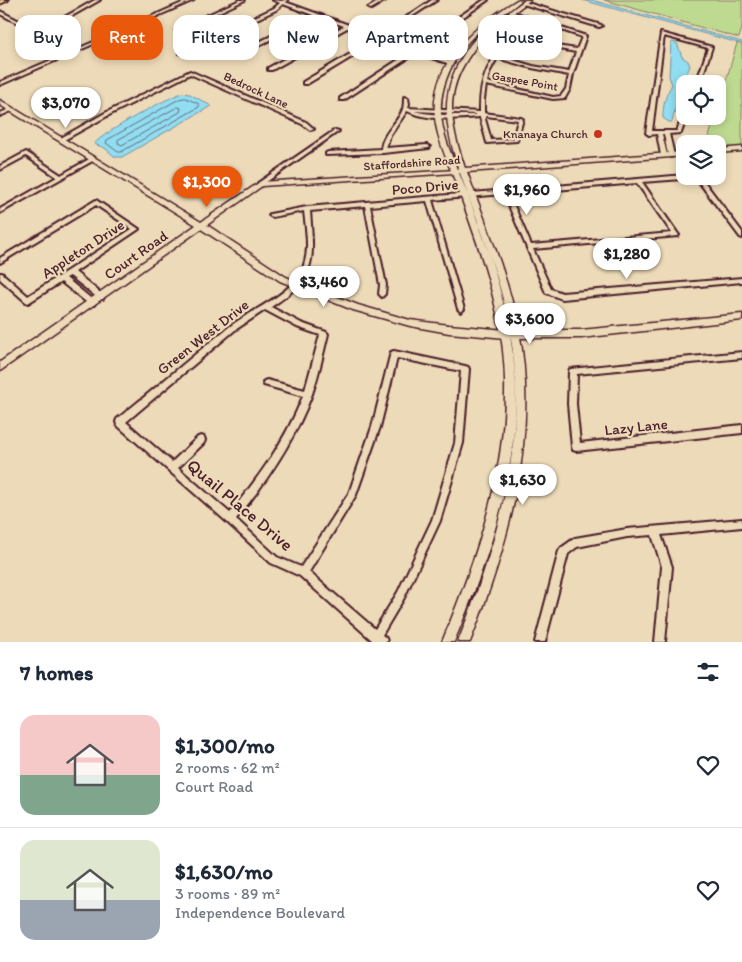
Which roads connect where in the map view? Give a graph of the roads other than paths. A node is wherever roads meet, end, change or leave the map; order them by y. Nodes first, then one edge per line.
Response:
1 (4, 0) edge
2 (98, 0) edge
3 (192, 0) edge
4 (243, 0) edge
5 (275, 0) edge
6 (384, 0) edge
7 (435, 0) edge
8 (486, 0) edge
9 (524, 1) edge
10 (0, 2) edge
11 (285, 2) edge
12 (370, 8) dead end
13 (0, 12) edge
14 (512, 12) junction
15 (71, 15) edge
16 (210, 15) edge
17 (316, 15) edge
18 (412, 15) edge
19 (464, 15) edge
20 (520, 15) edge
21 (259, 16) edge
22 (15, 19) edge
23 (338, 23) edge
24 (347, 26) joint
25 (600, 26) dead end
26 (562, 28) edge
27 (562, 48) edge
28 (81, 49) edge
29 (579, 51) junction
30 (348, 57) edge
31 (55, 60) edge
32 (404, 60) edge
33 (434, 60) edge
34 (494, 60) edge
35 (509, 60) edge
36 (452, 63) junction
37 (460, 64) junction
38 (270, 69) dead end
39 (571, 74) junction
40 (701, 75) edge
41 (305, 83) dead end
42 (484, 83) junction
43 (0, 84) edge
44 (406, 98) dead end
45 (342, 99) dead end
46 (0, 102) edge
47 (12, 110) junction
48 (406, 110) junction
49 (438, 113) junction
50 (449, 114) junction
51 (0, 115) edge
52 (484, 115) junction
53 (682, 125) edge
54 (312, 129) dead end
55 (337, 131) dead end
56 (659, 134) junction
57 (667, 134) junction
58 (62, 139) junction
59 (427, 147) dead end
60 (742, 149) edge
61 (726, 150) edge
62 (383, 151) junction
63 (328, 154) dead end
64 (676, 154) edge
65 (667, 155) junction
66 (93, 158) junction
67 (0, 168) edge
68 (459, 171) junction
69 (61, 176) junction
70 (639, 182) junction
71 (260, 184) junction
72 (506, 193) junction
73 (468, 195) junction
74 (429, 199) junction
75 (367, 204) junction
76 (307, 209) junction
77 (0, 210) edge
78 (272, 215) dead end
79 (201, 225) junction
80 (742, 236) edge
81 (529, 247) junction
82 (0, 260) edge
83 (70, 272) junction
84 (0, 275) edge
85 (61, 278) junction
86 (742, 280) edge
87 (296, 284) junction
88 (382, 294) dead end
89 (101, 296) junction
90 (92, 303) junction
91 (265, 307) junction
92 (461, 309) dead end
93 (742, 317) edge
94 (511, 334) junction
95 (742, 355) edge
96 (0, 367) edge
97 (267, 383) dead end
98 (308, 394) junction
99 (138, 408) joint
100 (514, 429) junction
101 (742, 429) edge
102 (201, 440) dead end
103 (172, 468) junction
104 (230, 519) junction
105 (742, 524) edge
106 (655, 530) junction
107 (485, 546) junction
108 (498, 551) junction
109 (302, 573) junction
110 (379, 639) edge
111 (448, 642) edge
112 (464, 642) edge
113 (540, 642) edge
114 (660, 642) edge

1 - 10 main road
2 - 15 street
3 - 28 street
4 - 16 street
5 - 11 street
6 - 12 street
7 - 18 street
8 - 19 street
9 - 14 main road
9 - 25 street
9 - 36 main road
11 - 17 street
11 - 21 street
13 - 22 street
14 - 20 street
14 - 37 main road
23 - 24 street
24 - 38 street
26 - 29 street
27 - 29 street
29 - 39 street
30 - 41 street
31 - 43 street
32 - 45 street
33 - 36 street
34 - 42 street
35 - 39 street
36 - 37 main road
36 - 49 main road
37 - 50 main road
39 - 42 street, Gaspee Point
40 - 56 street
42 - 52 street
44 - 48 street
46 - 47 main road
47 - 51 street
47 - 58 main road
48 - 49 street
48 - 62 street
49 - 50 street
49 - 68 main road
50 - 52 street
50 - 68 main road
52 - 52 street
53 - 57 street
54 - 58 street, Bedrock Lane
55 - 71 street, Court Road
56 - 57 street
56 - 65 street
57 - 65 street
58 - 66 main road
59 - 62 street
60 - 61 main road
62 - 63 street
64 - 65 main road, Staffordshire Road
65 - 68 main road, Staffordshire Road
66 - 69 street
66 - 79 main road
67 - 69 street
68 - 71 main road, Staffordshire Road
68 - 73 main road
69 - 77 street
70 - 72 street, Poco Drive
70 - 80 street, Poco Drive
70 - 81 street
71 - 79 main road, Court Road
72 - 73 street, Poco Drive
72 - 81 street
73 - 74 street, Poco Drive
73 - 94 main road
74 - 75 street, Poco Drive
74 - 92 street
75 - 76 street, Poco Drive
75 - 88 street
76 - 78 street, Poco Drive
76 - 87 street, Green West Drive
79 - 87 main road
79 - 89 main road, Court Road
81 - 86 street
82 - 83 street, Appleton Drive
83 - 85 street, Appleton Drive
83 - 89 street
84 - 85 street, Appleton Drive
85 - 90 street
87 - 91 street, Green West Drive
87 - 94 main road
89 - 90 main road, Court Road
90 - 96 main road, Court Road
91 - 98 street
91 - 99 street, Green West Drive
93 - 94 main road
94 - 100 main road
95 - 101 street, Lazy Lane
97 - 98 street
98 - 104 street
99 - 103 street, Quail Place Drive
100 - 107 main road
100 - 108 main road
102 - 103 street
103 - 104 street, Quail Place Drive
104 - 109 street, Quail Place Drive
105 - 106 street
106 - 113 street
106 - 114 street
107 - 108 main road
107 - 111 main road
108 - 112 main road
109 - 110 street, Quail Place Drive
109 - 110 street

